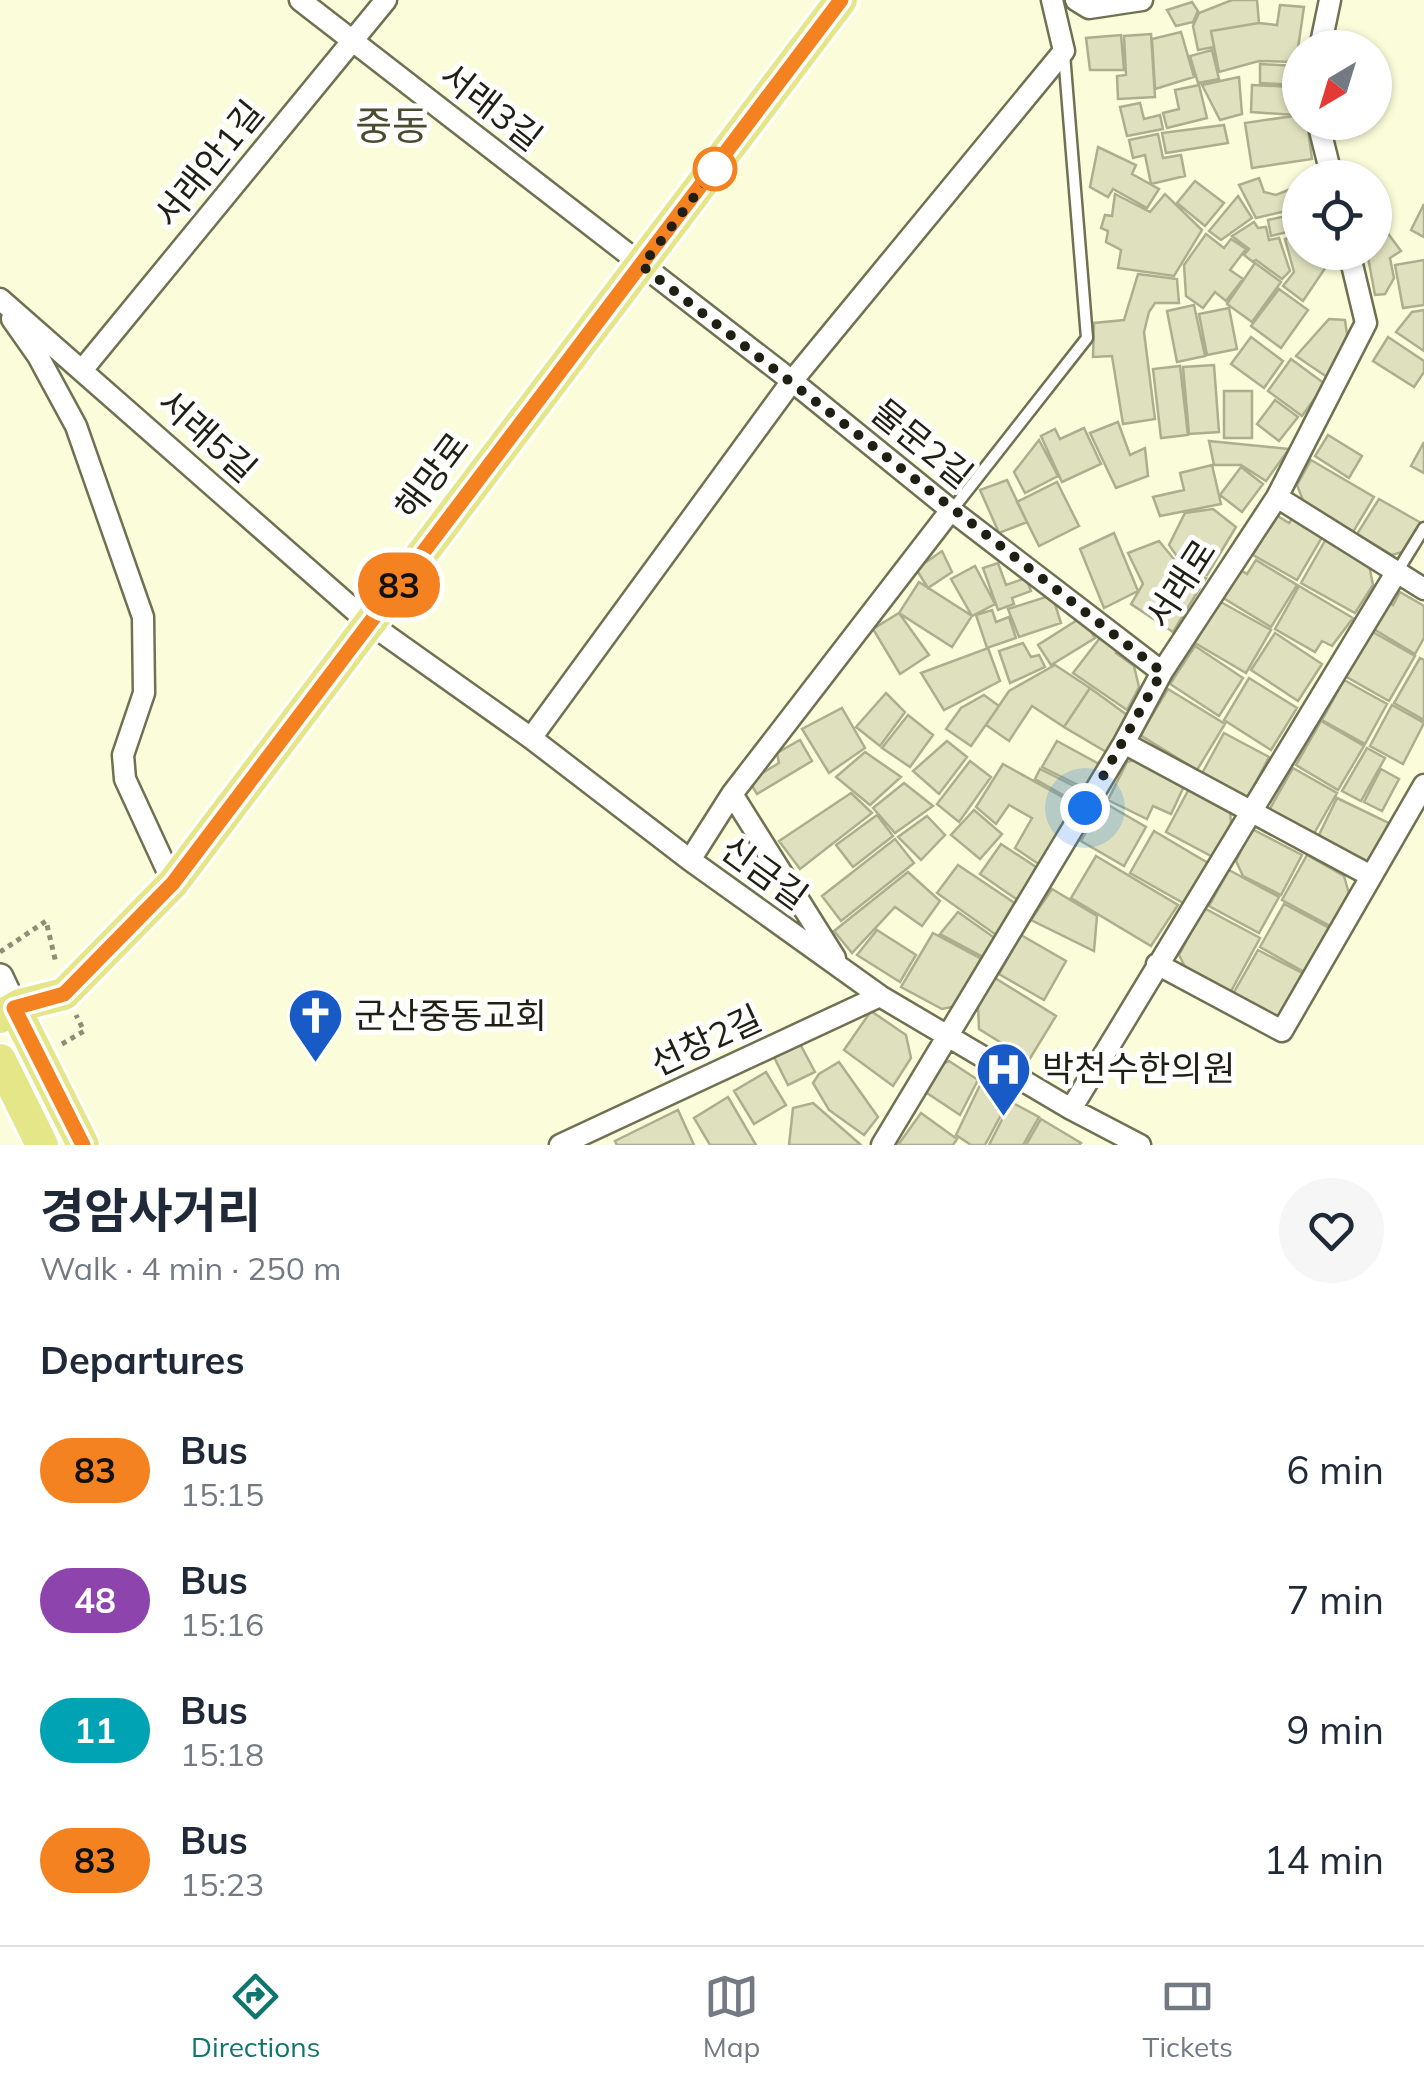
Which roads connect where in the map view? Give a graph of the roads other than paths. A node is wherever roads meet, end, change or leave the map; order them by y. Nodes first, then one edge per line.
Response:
1 (300, 0) edge
2 (386, 0) edge
3 (841, 0) edge
4 (1052, 0) edge
5 (1142, 0) edge
6 (1330, 0) edge
7 (1083, 4) edge
8 (1324, 30) edge
9 (353, 41) junction
10 (1064, 51) junction
11 (642, 266) junction
12 (1354, 270) edge
13 (0, 300) edge
14 (83, 369) junction
15 (792, 381) junction
16 (1277, 497) junction
17 (951, 510) junction
18 (1424, 528) edge
19 (1396, 572) junction
20 (1424, 589) edge
21 (369, 624) junction
22 (1162, 672) junction
23 (531, 738) junction
24 (1124, 743) junction
25 (1424, 785) edge
26 (732, 794) junction
27 (1250, 809) junction
28 (690, 860) junction
29 (1371, 876) junction
30 (173, 883) junction
31 (1157, 964) junction
32 (842, 969) junction
33 (0, 976) edge
34 (880, 996) junction
35 (7, 1012) edge
36 (949, 1035) junction
37 (0, 1060) edge
38 (1071, 1108) junction
39 (42, 1145) edge
40 (83, 1145) edge
41 (560, 1145) edge
42 (882, 1145) edge
43 (1140, 1145) edge

1 - 9 street, 서래3길
2 - 9 street, 서래안1길
3 - 11 main road, 해망로
4 - 10 street
5 - 7 street
6 - 8 street
9 - 11 street, 서래3길
9 - 14 street, 서래안1길
10 - 15 street
10 - 17 lane
11 - 15 street, 물문2길
11 - 21 main road, 해망로
12 - 16 street, 서래로
13 - 14 street, 서래5길
13 - 30 street
14 - 21 street, 서래5길
15 - 17 street, 물문2길
15 - 23 street
16 - 19 street
16 - 22 street, 서래로
17 - 22 street, 물문2길
17 - 26 street
18 - 19 lane
19 - 20 street
19 - 27 street
21 - 23 street, 신금길
21 - 30 main road, 해망로
22 - 24 street, 서래로
23 - 28 street, 신금길
24 - 27 street
24 - 36 street, 서래로
25 - 29 street
26 - 28 street
26 - 32 street
27 - 29 street
27 - 31 street
28 - 32 street, 신금길
29 - 31 street
30 - 35 main road, 해망로
31 - 38 street
32 - 34 street, 신금길
33 - 35 street
34 - 36 street, 신금길
34 - 41 street, 선창2길
35 - 40 main road
36 - 38 street, 신금길
36 - 42 street, 서래로
37 - 39 main road
38 - 43 street, 신금길

